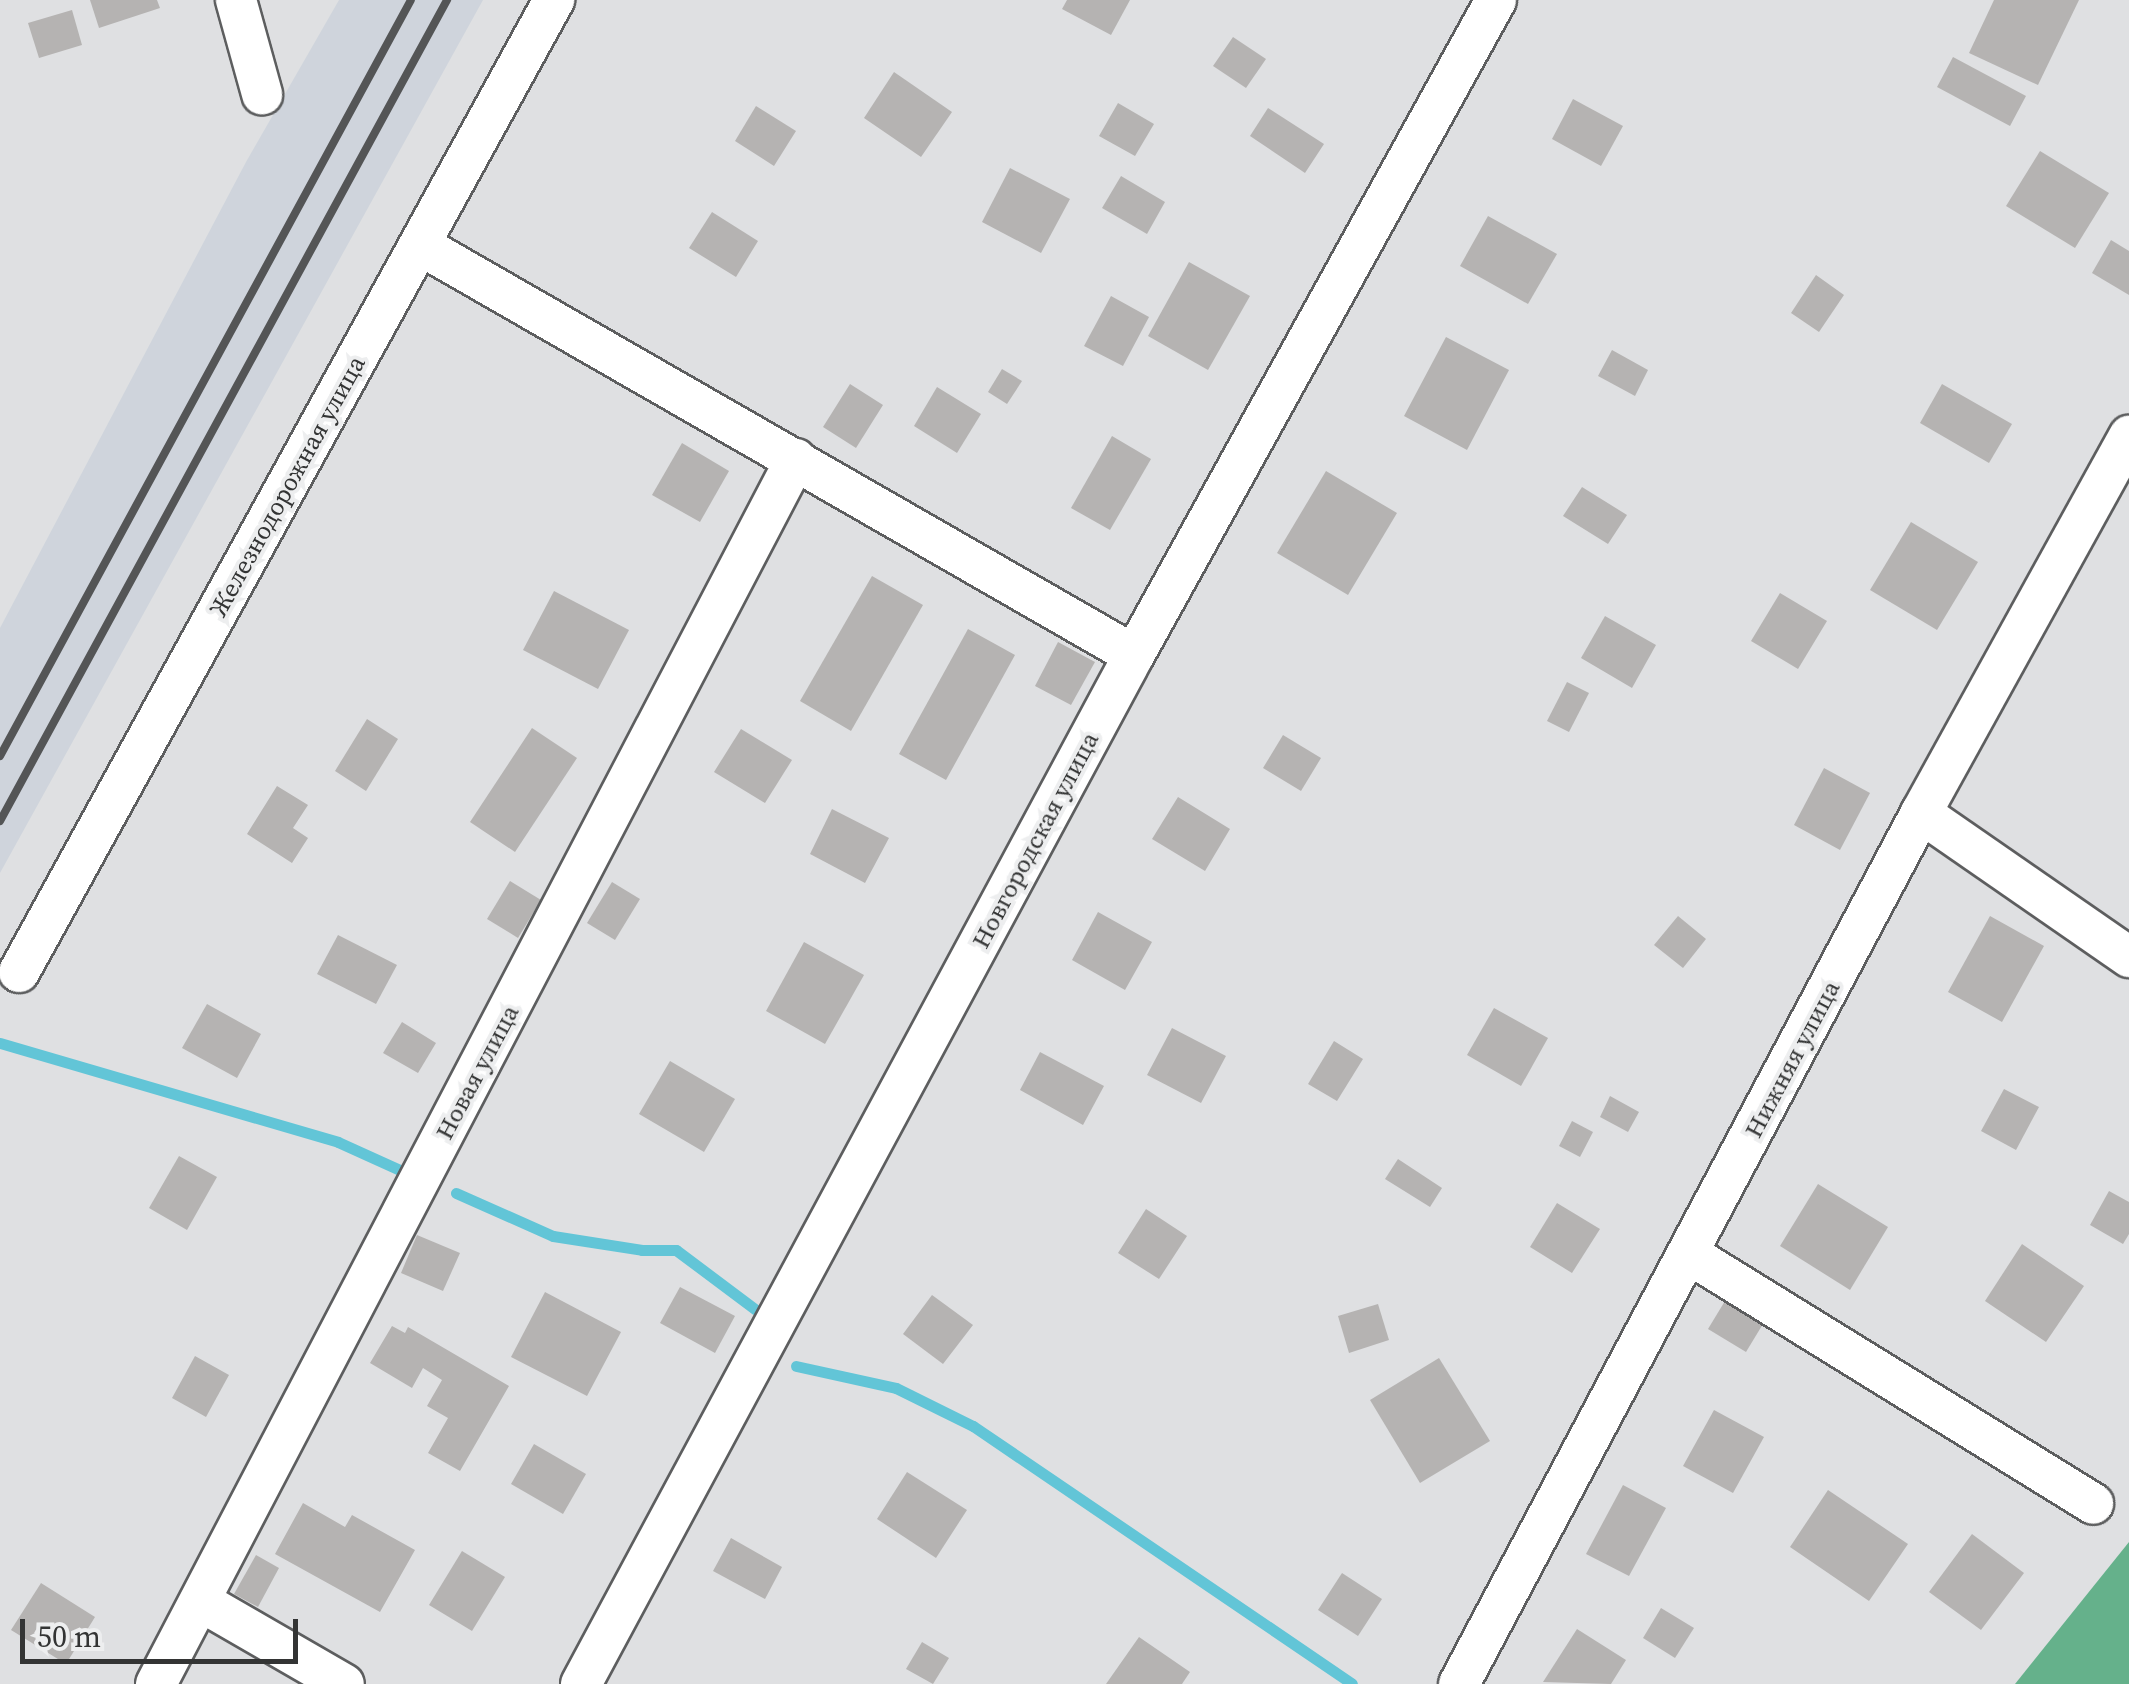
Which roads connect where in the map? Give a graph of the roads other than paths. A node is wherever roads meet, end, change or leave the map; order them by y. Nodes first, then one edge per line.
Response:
1 (236, 0) edge
2 (554, 0) edge
3 (1496, 0) edge
4 (262, 94) dead end
5 (420, 245) junction
6 (2129, 436) edge
7 (796, 459) junction
8 (1134, 654) junction
9 (1922, 814) junction
10 (2129, 957) edge
11 (19, 972) dead end
12 (1689, 1254) junction
13 (2092, 1504) dead end
14 (200, 1601) junction
15 (156, 1684) edge
16 (344, 1684) edge
17 (581, 1684) edge
18 (1459, 1684) edge

1 - 4 street
2 - 5 street, Железнодорожная улица
3 - 8 street, Новгородская улица
5 - 7 street
5 - 11 street, Железнодорожная улица
6 - 9 street, Нижняя улица
7 - 8 street
7 - 14 street, Новая улица
8 - 17 street, Новгородская улица
9 - 10 street
9 - 12 street, Нижняя улица
12 - 13 street
12 - 18 street, Нижняя улица
14 - 15 street, Новая улица
14 - 16 street

